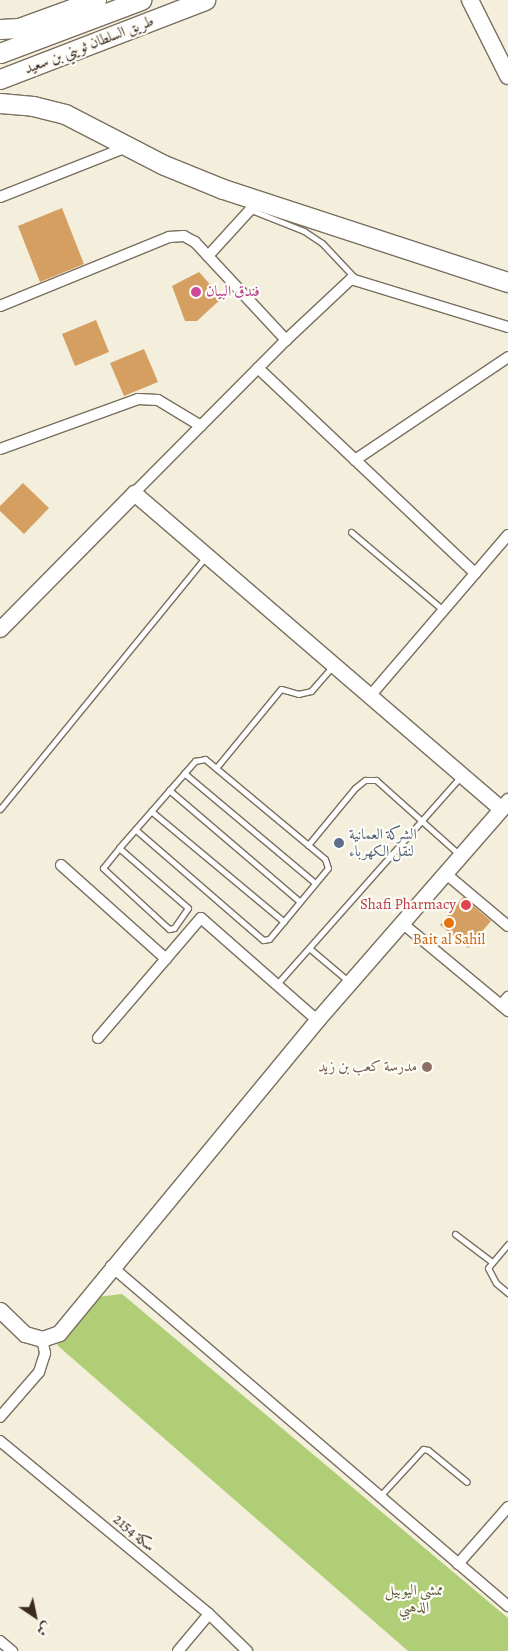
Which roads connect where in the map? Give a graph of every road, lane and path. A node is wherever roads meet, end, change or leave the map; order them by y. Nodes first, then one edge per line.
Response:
1 (96, 0) edge
2 (141, 0) edge
3 (205, 0) edge
4 (470, 0) edge
5 (0, 29) edge
6 (0, 53) edge
7 (508, 76) edge
8 (0, 79) edge
9 (0, 103) edge
10 (127, 147) junction
11 (0, 196) edge
12 (255, 205) junction
13 (208, 256) junction
14 (356, 279) junction
15 (508, 282) edge
16 (0, 306) edge
17 (508, 327) edge
18 (286, 340) junction
19 (508, 356) edge
20 (258, 368) junction
21 (200, 426) junction
22 (0, 449) edge
23 (356, 460) junction
24 (134, 493) junction
25 (351, 532) dead end
26 (508, 535) edge
27 (206, 556) junction
28 (475, 573) junction
29 (444, 610) junction
30 (0, 629) edge
31 (335, 663) junction
32 (370, 696) junction
33 (216, 768) junction
34 (184, 773) junction
35 (462, 775) junction
36 (169, 790) junction
37 (504, 805) edge
38 (0, 809) edge
39 (151, 811) junction
40 (421, 821) junction
41 (135, 829) junction
42 (308, 845) junction
43 (119, 848) junction
44 (460, 856) junction
45 (61, 865) dead end
46 (445, 874) junction
47 (316, 883) junction
48 (300, 902) junction
49 (284, 922) junction
50 (402, 923) junction
51 (508, 926) edge
52 (309, 948) junction
53 (166, 960) junction
54 (350, 983) junction
55 (277, 985) junction
56 (506, 1004) edge
57 (317, 1020) junction
58 (98, 1038) dead end
59 (455, 1234) dead end
60 (508, 1244) edge
61 (492, 1262) junction
62 (111, 1266) junction
63 (508, 1293) edge
64 (0, 1310) edge
65 (42, 1339) junction
66 (0, 1417) edge
67 (0, 1441) edge
68 (467, 1482) dead end
69 (380, 1497) junction
70 (508, 1507) edge
71 (458, 1564) junction
72 (508, 1606) edge
73 (209, 1614) junction
74 (178, 1651) edge
75 (247, 1651) edge

1 - 5 highway
2 - 6 highway, طريق السلطان ثويني بن سعيد
3 - 8 highway, طريق السلطان ثويني بن سعيد
4 - 7 main road
9 - 10 highway
10 - 11 street
10 - 12 highway
12 - 13 street
12 - 14 lane
12 - 15 highway
13 - 16 street
13 - 18 street
14 - 17 street
14 - 18 street
18 - 20 street
19 - 23 street
20 - 21 street
20 - 23 street
21 - 22 street
21 - 24 street
23 - 28 street
24 - 27 street
24 - 30 street
25 - 29 lane
26 - 28 street
27 - 31 street
27 - 38 lane
28 - 29 street
29 - 32 street
31 - 32 street
31 - 33 lane
32 - 35 street
33 - 34 lane
33 - 42 lane
34 - 36 lane
34 - 47 lane
35 - 37 street
35 - 40 lane
36 - 39 lane
36 - 48 lane
37 - 44 street
39 - 41 lane
39 - 49 lane
40 - 42 lane
40 - 44 lane
40 - 52 lane
41 - 43 lane
41 - 49 lane
42 - 47 lane
43 - 43 lane
44 - 46 street
45 - 53 street
46 - 50 street
46 - 51 street
47 - 48 lane
48 - 49 lane
50 - 54 street
50 - 56 street
52 - 54 lane
52 - 55 lane
53 - 55 street
53 - 58 street
54 - 57 street
55 - 57 street
57 - 62 street
59 - 61 lane
60 - 61 lane
61 - 63 lane
62 - 65 street
62 - 69 street
64 - 65 street
65 - 66 street
67 - 73 street, سكة 2154
68 - 69 lane
69 - 71 street
70 - 71 street
71 - 72 street
73 - 74 street
73 - 75 street, سكة 2154

